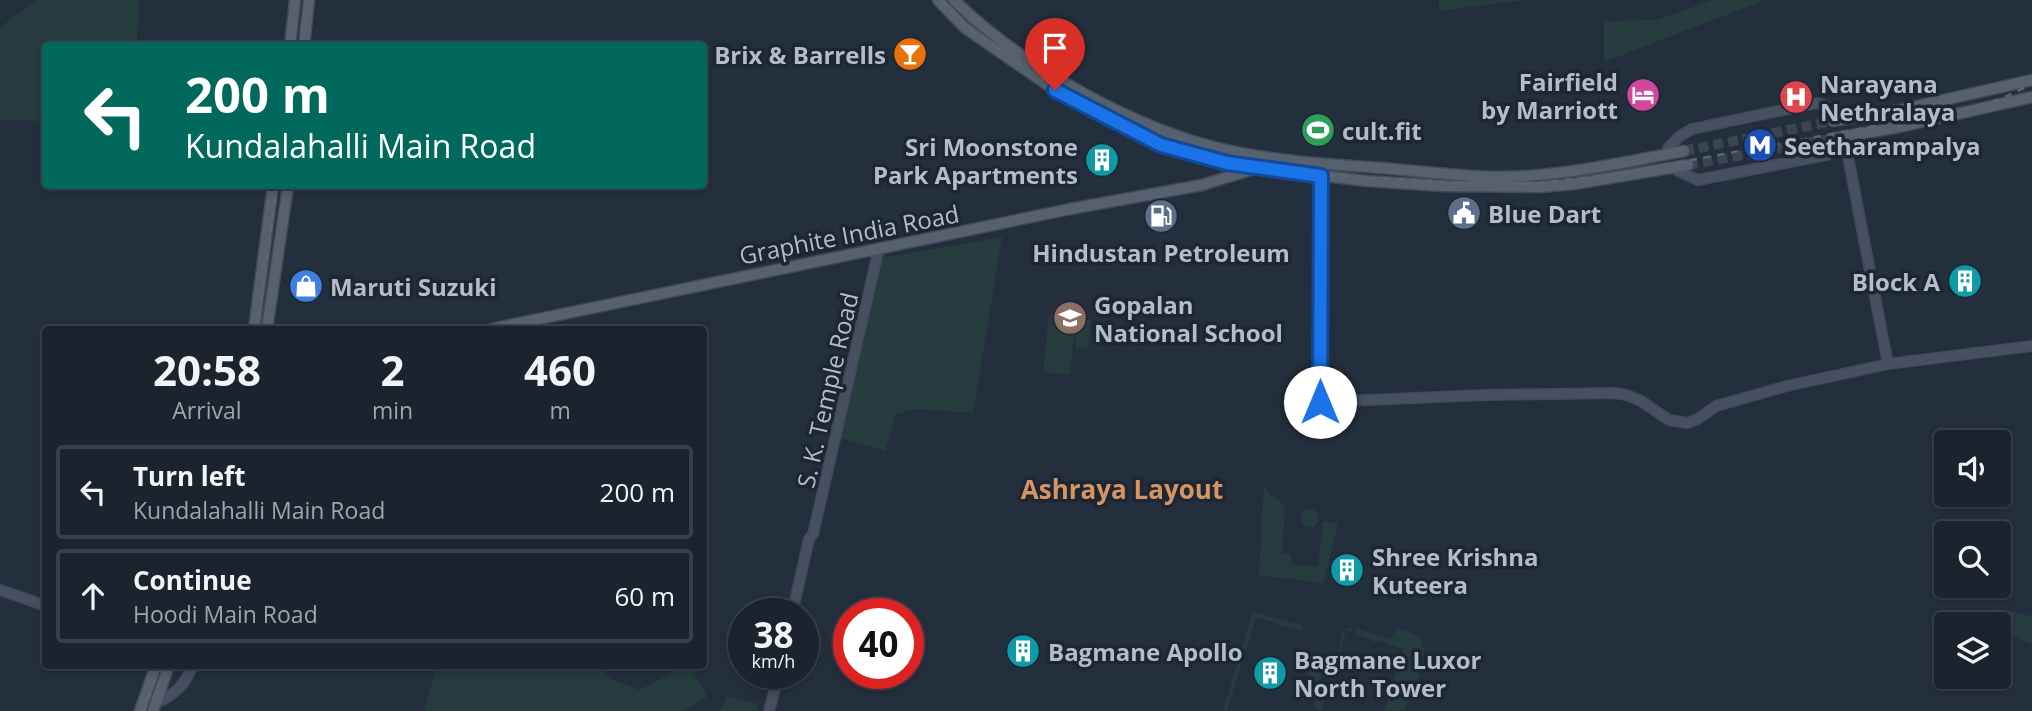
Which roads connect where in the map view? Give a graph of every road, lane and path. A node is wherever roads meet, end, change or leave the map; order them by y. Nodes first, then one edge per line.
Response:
1 (295, 0) edge
2 (309, 0) edge
3 (938, 0) edge
4 (954, 0) edge
5 (290, 42) edge
6 (304, 42) edge
7 (2029, 80) edge
8 (2032, 97) edge
9 (1839, 111) dead end
10 (1833, 121) tunnel mouth
11 (1842, 139) junction
12 (1684, 150) tunnel mouth
13 (1669, 153) junction
14 (1260, 156) junction
15 (1682, 166) joint
16 (1257, 168) junction
17 (1321, 176) junction
18 (274, 189) edge
19 (288, 189) edge
20 (876, 249) junction
21 (254, 326) edge
22 (267, 326) edge
23 (505, 326) edge
24 (2032, 346) edge
25 (1888, 364) junction
26 (0, 590) edge
27 (796, 598) edge
28 (42, 605) edge
29 (155, 669) edge
30 (168, 669) edge
31 (191, 669) edge
32 (775, 689) edge
33 (154, 707) edge
34 (140, 711) edge
35 (769, 711) edge

1 - 5 main road
2 - 6 main road
3 - 16 main road
4 - 14 main road
7 - 10 main road
8 - 11 main road
9 - 13 street
11 - 15 street
11 - 25 street
12 - 13 main road
13 - 14 main road
14 - 16 main road
15 - 17 main road
16 - 17 main road
16 - 20 main road, Graphite India Road
17 - 25 street
18 - 21 main road
19 - 22 main road
20 - 23 main road, Graphite India Road
20 - 27 street, S. K. Temple Road
24 - 25 street
26 - 28 street
29 - 34 main road
30 - 33 main road
31 - 33 street
32 - 35 street

